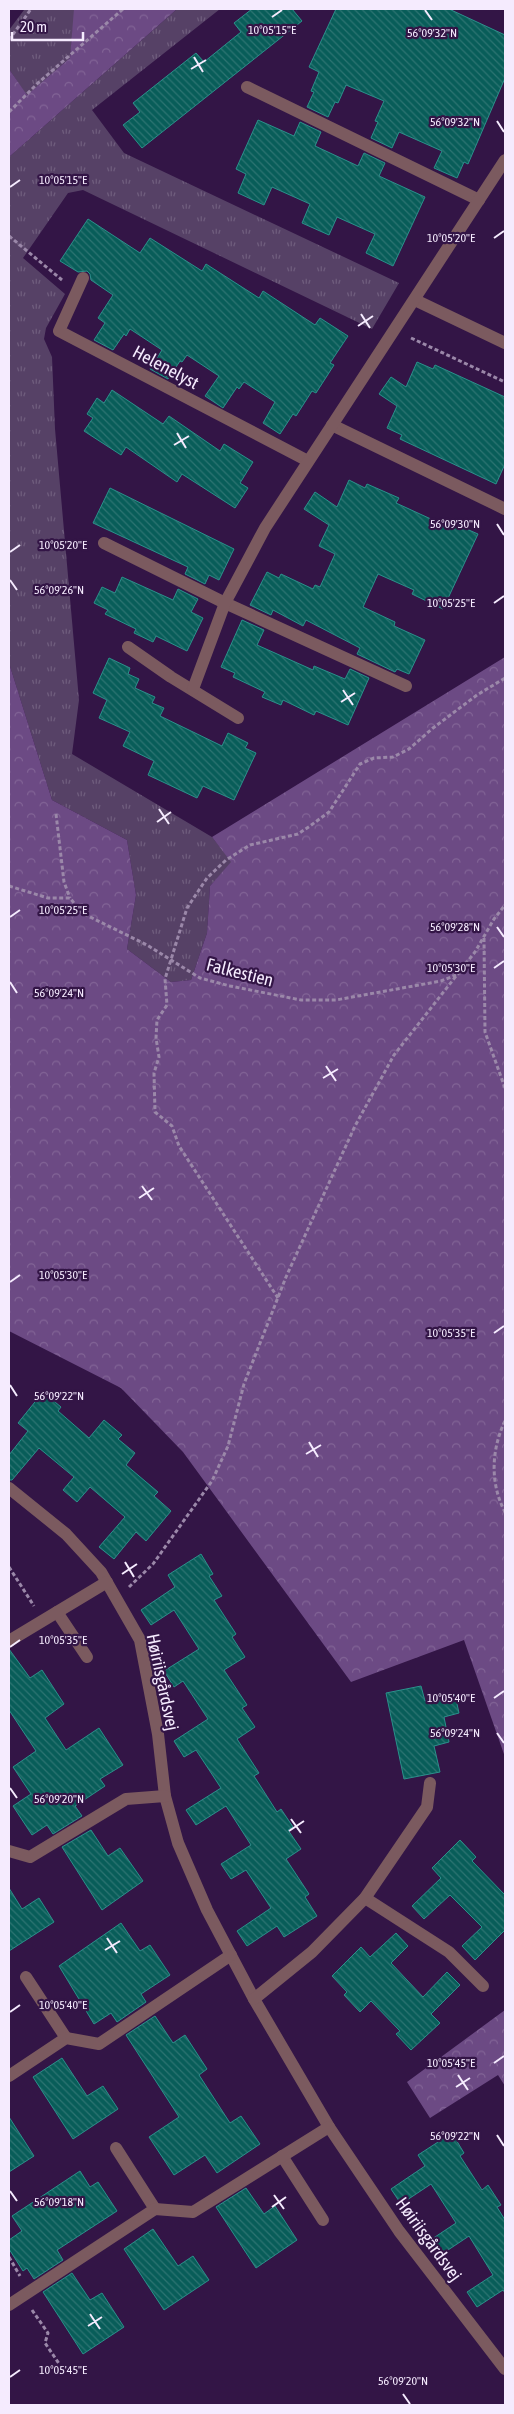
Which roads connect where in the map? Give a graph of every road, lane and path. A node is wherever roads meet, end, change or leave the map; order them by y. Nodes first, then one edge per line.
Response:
1 (31, 9) edge
2 (123, 9) edge
3 (9, 40) edge
4 (247, 87) dead end
5 (9, 112) edge
6 (505, 160) edge
7 (479, 200) junction
8 (9, 236) edge
9 (83, 278) dead end
10 (78, 290) junction
11 (415, 300) junction
12 (394, 330) junction
13 (505, 343) edge
14 (505, 382) edge
15 (332, 425) junction
16 (308, 461) junction
17 (505, 509) edge
18 (104, 543) dead end
19 (225, 603) junction
20 (128, 647) dead end
21 (505, 678) edge
22 (406, 686) dead end
23 (193, 689) junction
24 (238, 718) dead end
25 (56, 814) dead end
26 (9, 886) edge
27 (70, 898) junction
28 (505, 905) edge
29 (484, 938) junction
30 (171, 961) junction
31 (457, 974) junction
32 (505, 1088) edge
33 (278, 1298) junction
34 (505, 1421) edge
35 (9, 1488) edge
36 (505, 1512) edge
37 (9, 1567) edge
38 (107, 1582) junction
39 (116, 1597) junction
40 (57, 1612) junction
41 (44, 1620) junction
42 (9, 1642) edge
43 (86, 1657) dead end
44 (430, 1783) dead end
45 (165, 1796) junction
46 (9, 1851) edge
47 (365, 1898) junction
48 (231, 1955) junction
49 (26, 1977) dead end
50 (483, 1986) dead end
51 (254, 1999) junction
52 (66, 2038) junction
53 (9, 2076) edge
54 (329, 2127) junction
55 (116, 2148) dead end
56 (282, 2156) junction
57 (155, 2209) junction
58 (323, 2220) dead end
59 (24, 2296) junction
60 (9, 2305) edge
61 (505, 2369) edge
62 (64, 2371) dead end

1 - 3 path
2 - 5 path
4 - 7 street
6 - 7 street
7 - 11 street
8 - 10 path
9 - 10 street, Helenelyst
10 - 16 street, Helenelyst
11 - 12 street
11 - 13 street
12 - 14 path
12 - 15 street
15 - 16 street
15 - 17 street
16 - 19 street
18 - 19 street
19 - 22 street
19 - 23 street
20 - 23 street
21 - 30 path
23 - 24 street
25 - 27 path
26 - 27 path
27 - 30 path, Falkestien
28 - 29 path
29 - 31 path
29 - 32 path
30 - 31 path, Falkestien
30 - 33 path
31 - 33 path
33 - 39 path
34 - 36 path
35 - 38 street, Høiriisgårdsvej
37 - 41 path
38 - 39 street, Høiriisgårdsvej
38 - 40 street
39 - 45 street, Høiriisgårdsvej
40 - 41 street
40 - 43 street
41 - 42 street
44 - 47 street
45 - 46 street
45 - 48 street, Høiriisgårdsvej
47 - 50 street
47 - 51 street
48 - 51 street, Høiriisgårdsvej
48 - 52 street
49 - 52 street
51 - 54 street, Høiriisgårdsvej
52 - 53 street
54 - 56 street
54 - 61 street, Høiriisgårdsvej
55 - 57 street
56 - 57 street
56 - 58 street
57 - 59 street
59 - 60 street
59 - 62 path

